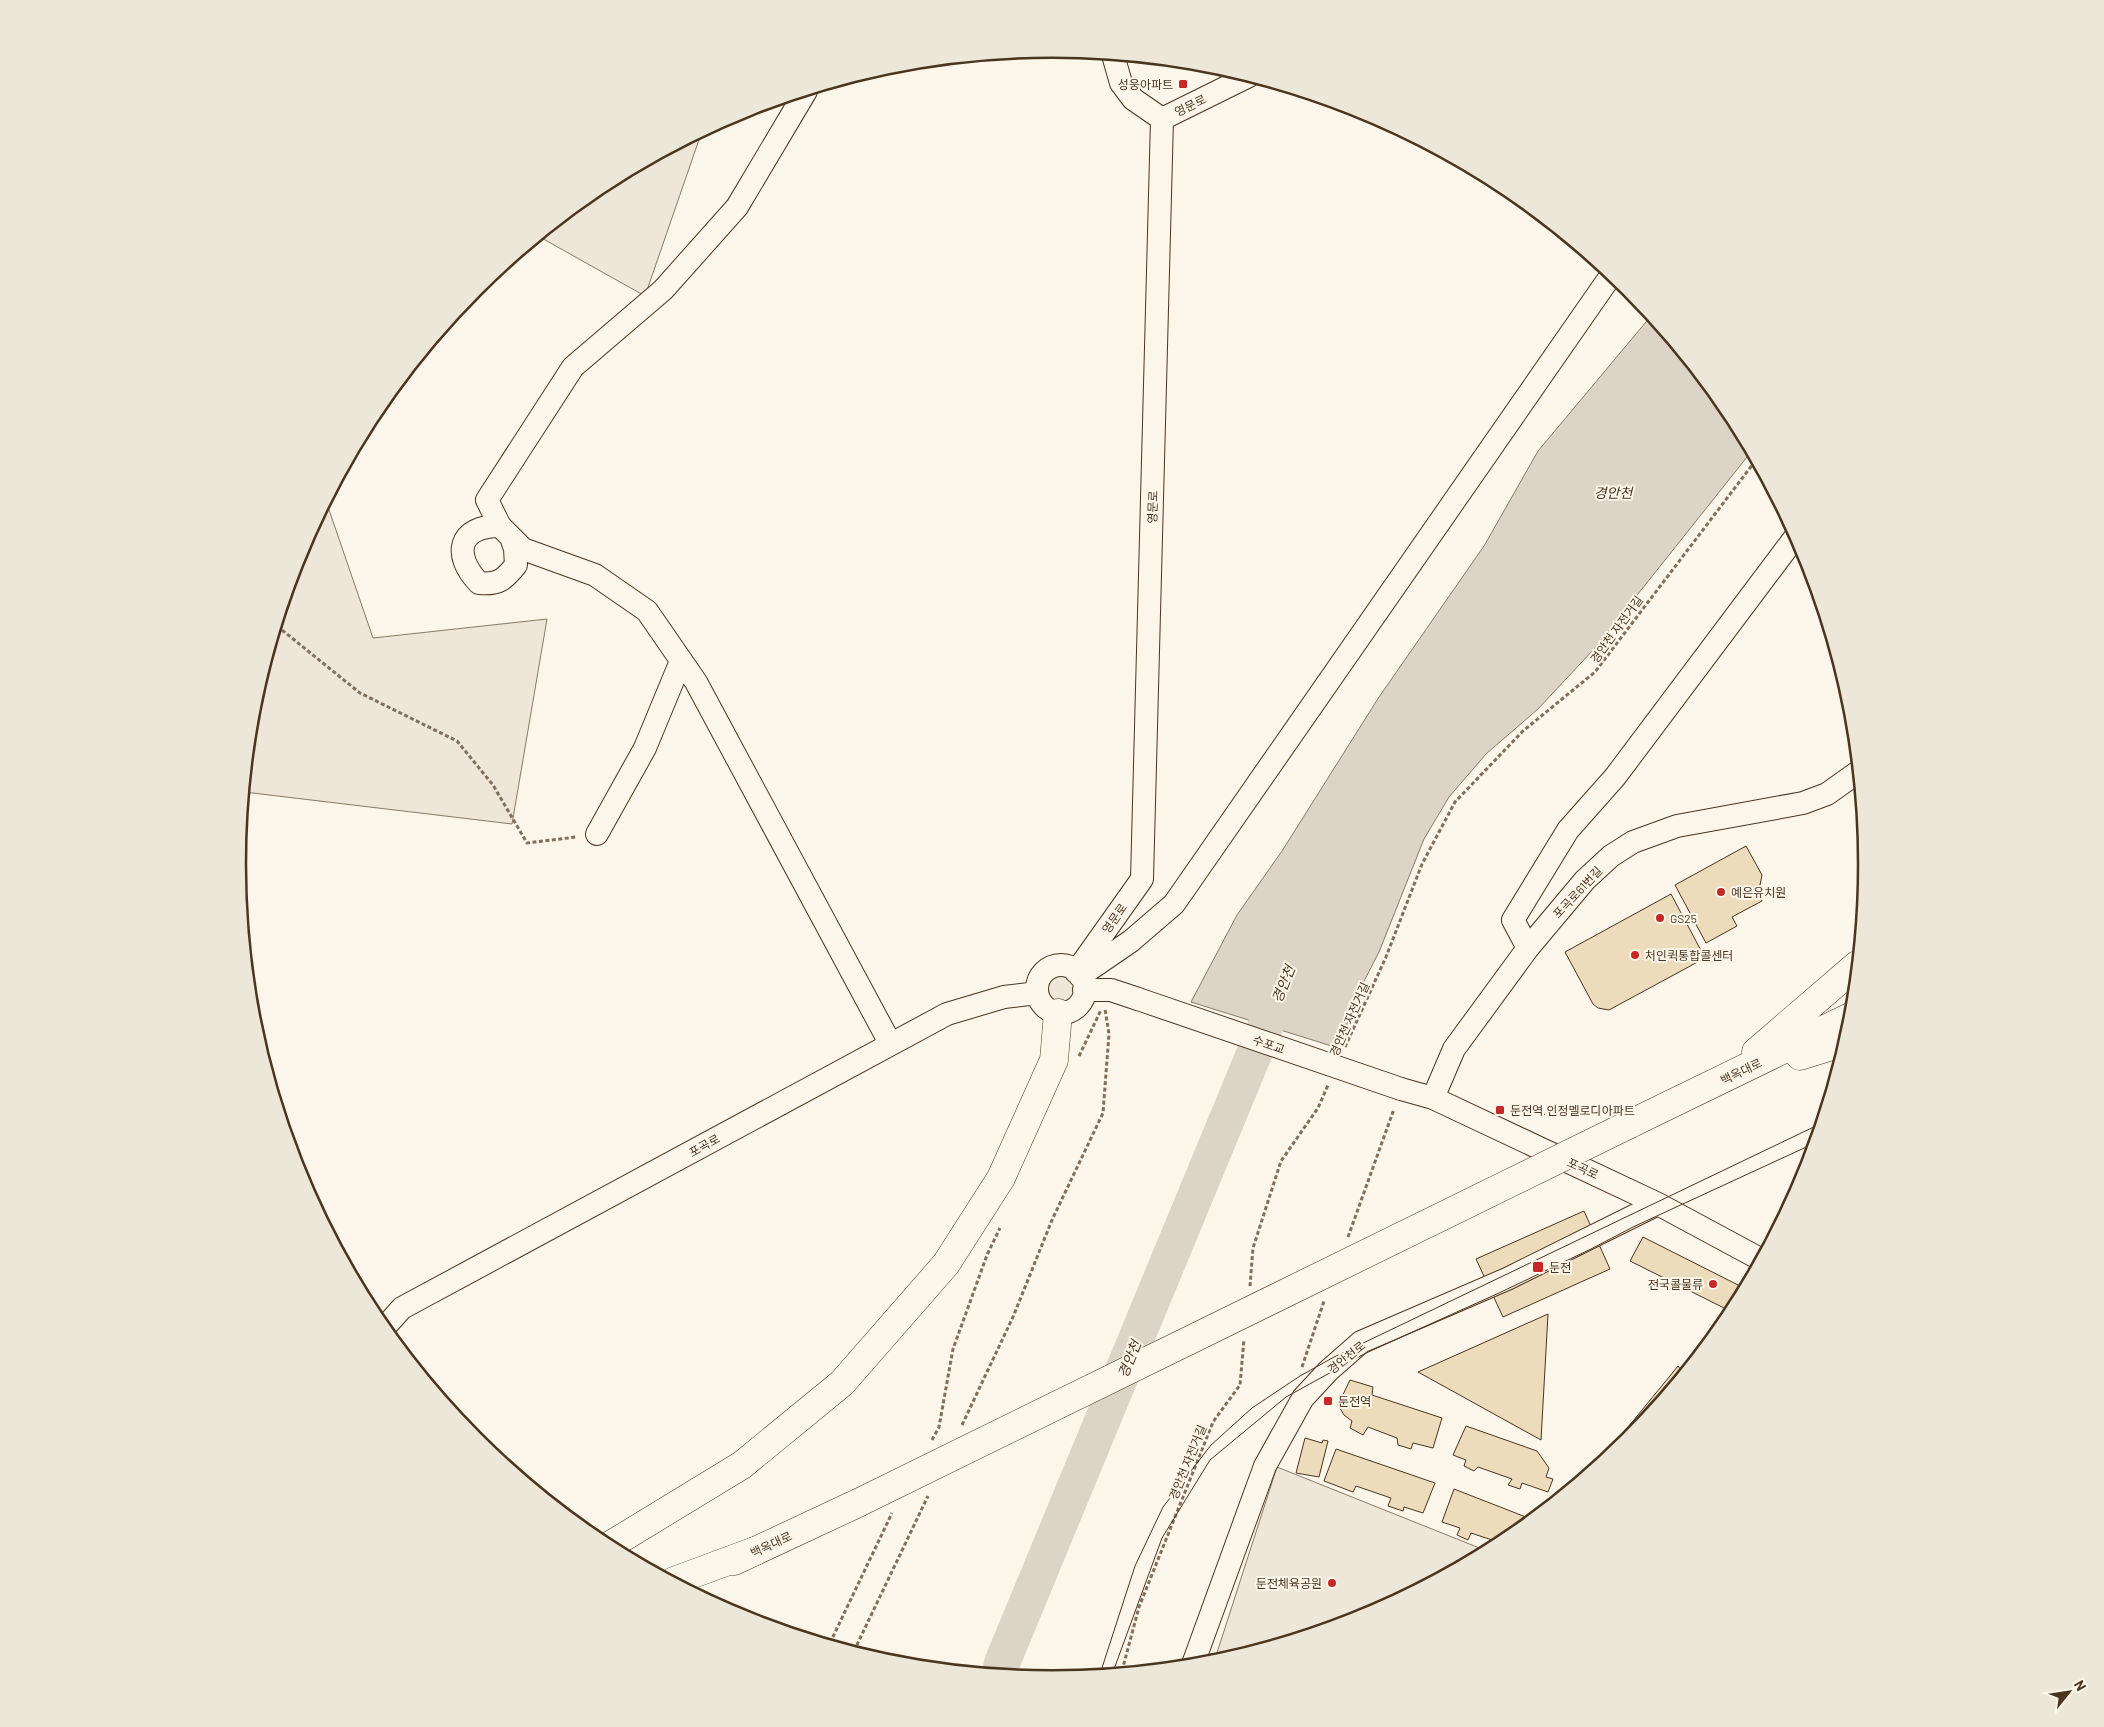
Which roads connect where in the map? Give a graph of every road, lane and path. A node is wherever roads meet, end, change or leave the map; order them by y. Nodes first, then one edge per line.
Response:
1 (1114, 60) edge
2 (1240, 80) edge
3 (802, 97) edge
4 (1162, 119) junction
5 (1607, 281) edge
6 (1752, 465) edge
7 (1791, 542) edge
8 (281, 629) edge
9 (681, 661) junction
10 (1853, 776) edge
11 (597, 834) joint
12 (1528, 948) junction
13 (1851, 970) edge
14 (1080, 979) junction
15 (1037, 993) junction
16 (1058, 1013) junction
17 (1843, 1020) edge
18 (890, 1043) junction
19 (1838, 1044) edge
20 (1342, 1054) dead end
21 (1076, 1063) dead end
22 (1725, 1079) junction
23 (1330, 1081) dead end
24 (1401, 1089) joint
25 (1432, 1098) junction
26 (1658, 1204) junction
27 (1003, 1220) dead end
28 (1756, 1256) edge
29 (1249, 1287) dead end
30 (390, 1322) edge
31 (1245, 1336) dead end
32 (961, 1425) dead end
33 (930, 1443) dead end
34 (931, 1488) dead end
35 (893, 1509) dead end
36 (616, 1542) edge
37 (755, 1551) junction
38 (681, 1578) edge
39 (690, 1583) edge
40 (699, 1587) edge
41 (832, 1639) edge
42 (857, 1645) edge
43 (1196, 1656) edge
44 (1123, 1666) edge

1 - 4 street
2 - 4 street, 영문로
3 - 9 street
4 - 14 street, 영문로
5 - 14 street
6 - 20 path, 경안천 자전거길
7 - 12 street
8 - 11 path
9 - 11 street
9 - 18 street
10 - 12 street, 포곡로61번길
12 - 25 street, 포곡로61번길
13 - 22 main road
14 - 15 street
14 - 16 street
14 - 24 street, 수포교, bridge
15 - 16 street
15 - 18 street, 포곡로
16 - 36 main road
17 - 22 main road, 백옥대로
18 - 30 street, 포곡로
19 - 22 main road
21 - 32 path
22 - 37 main road, 백옥대로, bridge
23 - 29 path
24 - 25 street, 포곡로
25 - 26 street, 포곡로
26 - 28 street, 포곡로
26 - 43 street, 경안천로
27 - 33 path
31 - 44 path, 경안천 자전거길
34 - 42 path
35 - 41 path
37 - 38 main road
37 - 39 main road, 백옥대로
37 - 40 main road

